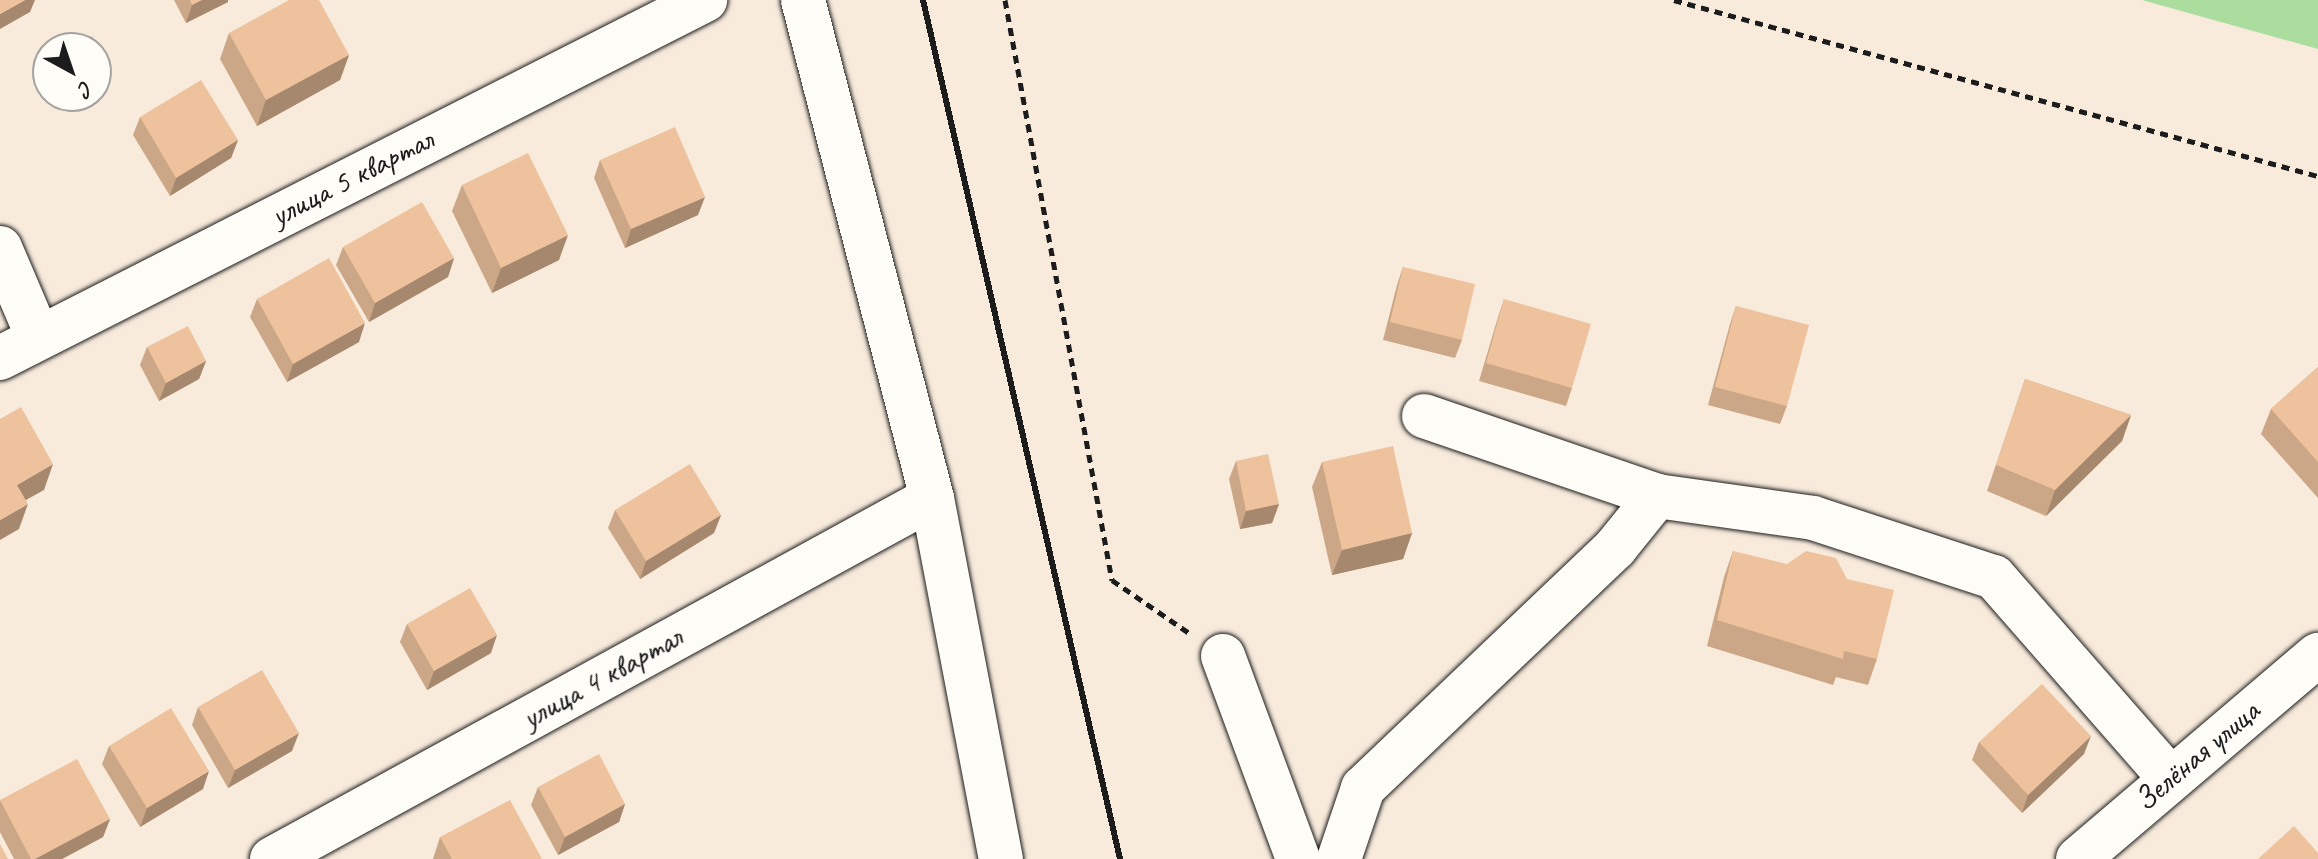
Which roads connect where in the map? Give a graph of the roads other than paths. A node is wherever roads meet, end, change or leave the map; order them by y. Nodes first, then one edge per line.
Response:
1 (705, 0) edge
2 (803, 0) edge
3 (0, 248) edge
4 (38, 337) junction
5 (0, 358) edge
6 (1424, 416) dead end
7 (1657, 496) junction
8 (932, 498) junction
9 (2318, 655) edge
10 (1223, 656) road end
11 (2170, 778) junction
12 (272, 859) edge
13 (1001, 859) edge
14 (1298, 859) edge
15 (1339, 859) edge
16 (2078, 859) edge

1 - 4 street, улица 5 квартал
2 - 8 street
3 - 4 street
4 - 5 street, улица 5 квартал
6 - 7 street
7 - 11 street
7 - 15 street
8 - 12 street, улица 4 квартал
8 - 13 street
9 - 11 street, Зелёная улица
10 - 14 street
11 - 16 street, Зелёная улица

